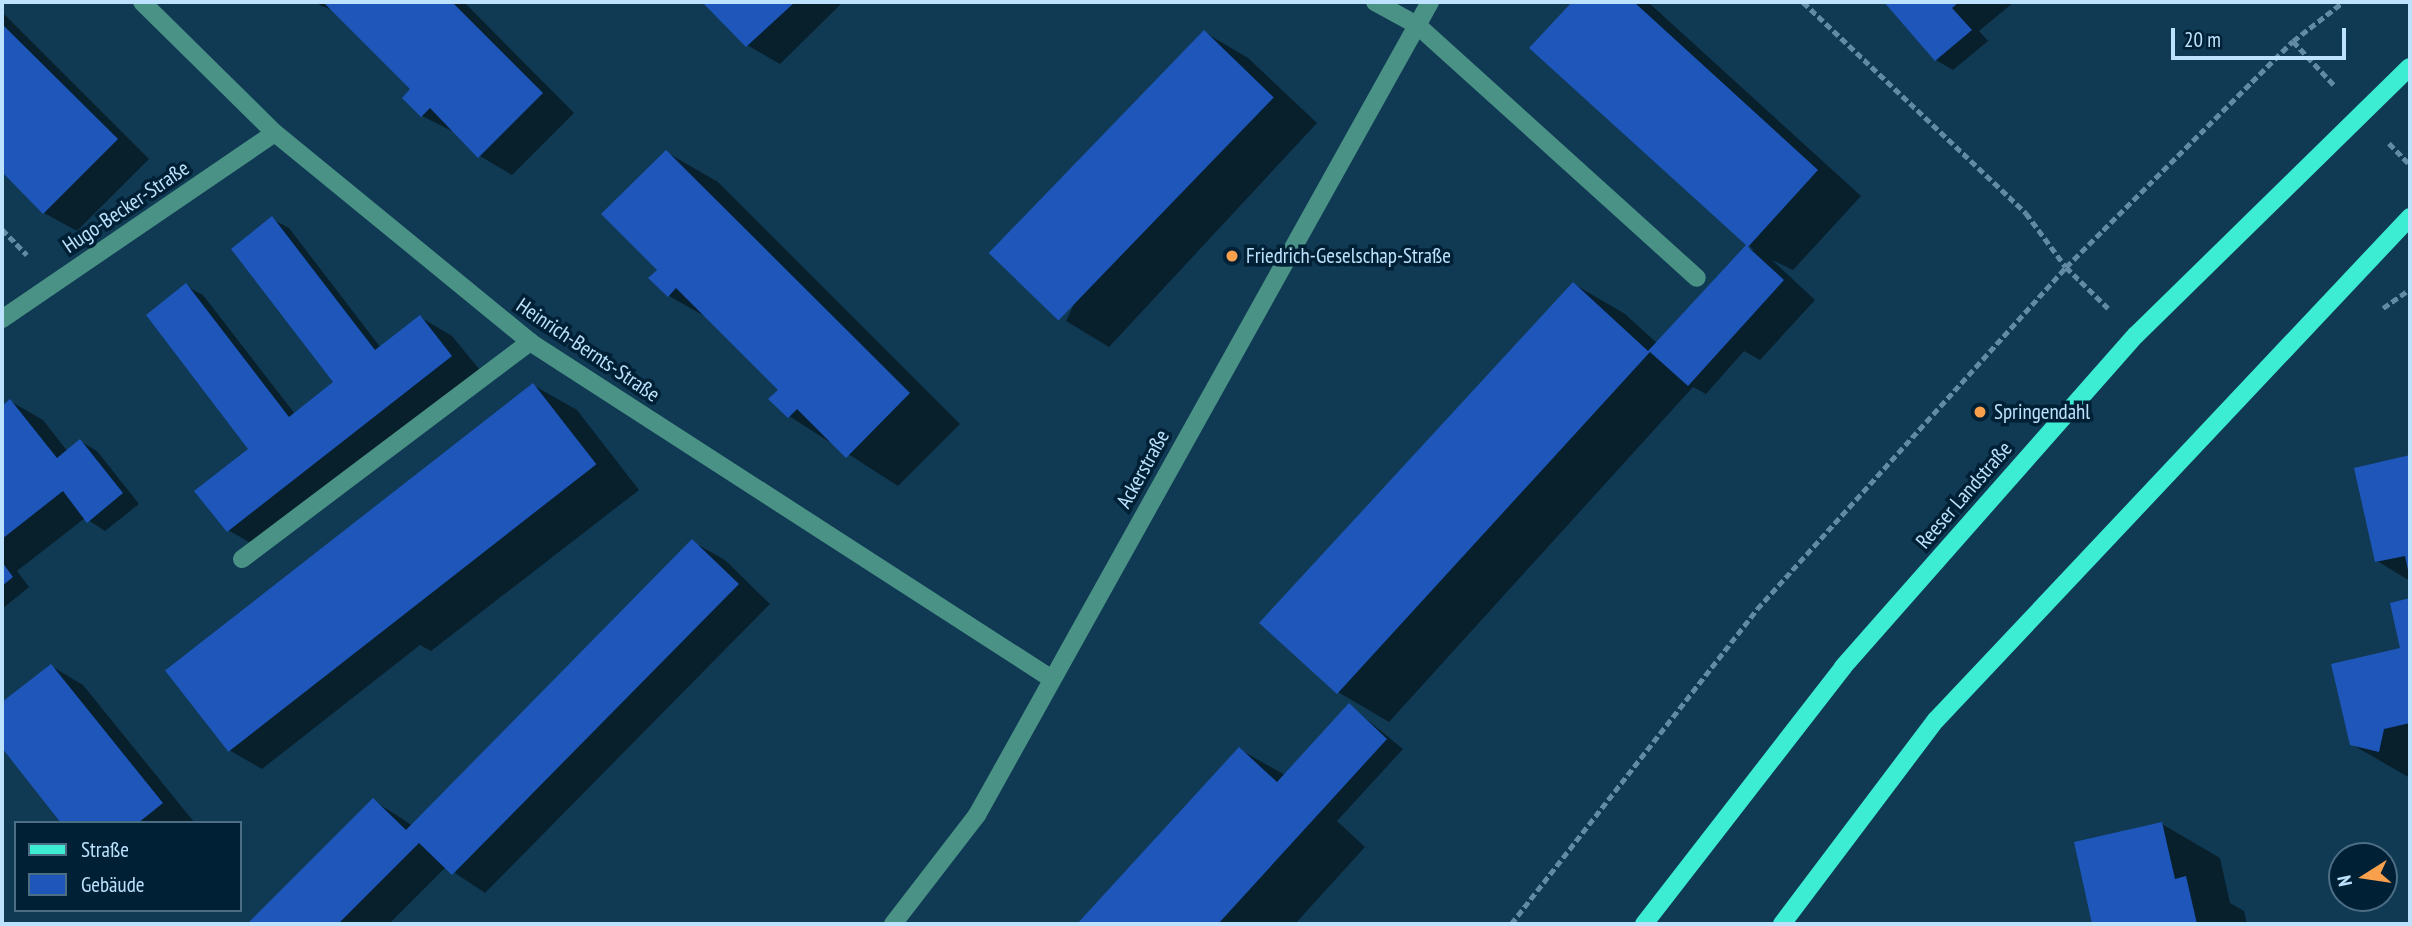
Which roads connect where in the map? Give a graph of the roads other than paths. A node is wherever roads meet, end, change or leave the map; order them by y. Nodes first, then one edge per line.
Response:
1 (142, 2) edge
2 (1375, 2) edge
3 (1430, 2) edge
4 (1417, 25) junction
5 (2410, 67) edge
6 (275, 133) junction
7 (2410, 217) edge
8 (1697, 278) dead end
9 (2, 319) edge
10 (530, 342) junction
11 (243, 559) dead end
12 (1052, 679) junction
13 (893, 924) edge
14 (1644, 924) edge
15 (1782, 924) edge

1 - 6 street, Heinrich-Bernts-Straße
2 - 4 street
3 - 4 street, Ackerstraße
4 - 8 street
4 - 12 street, Ackerstraße
5 - 14 main road, Reeser Landstraße
6 - 9 street, Hugo-Becker-Straße
6 - 10 street, Heinrich-Bernts-Straße
7 - 15 main road
10 - 11 street
10 - 12 street, Heinrich-Bernts-Straße
12 - 13 street, Ackerstraße

